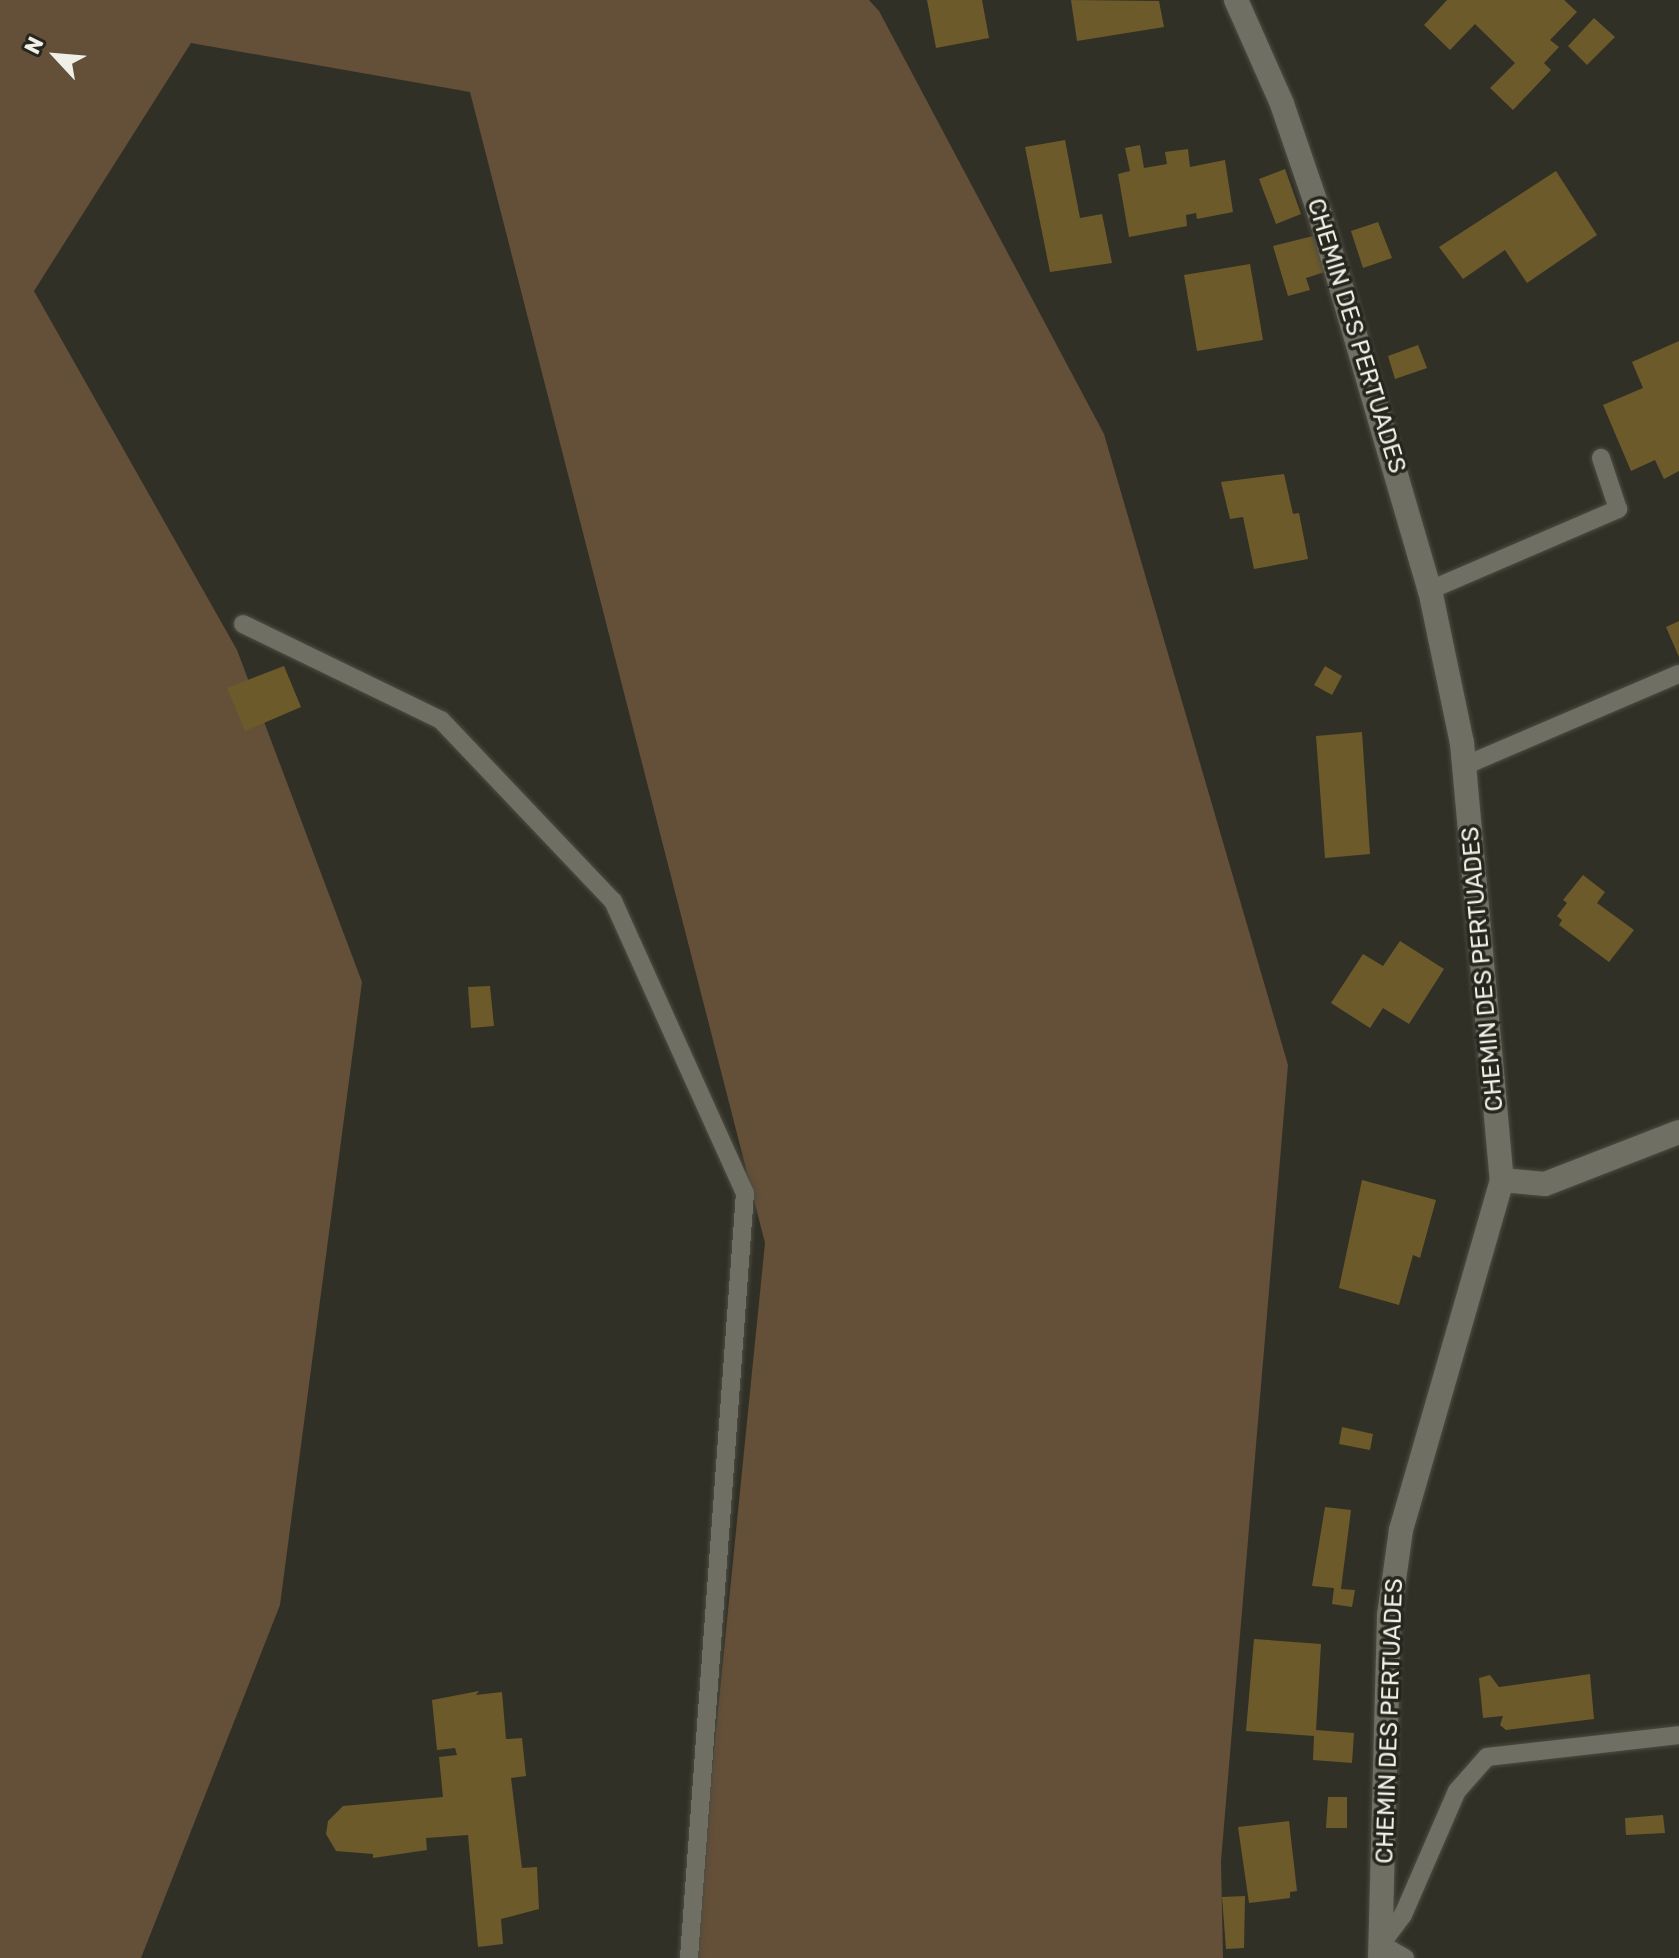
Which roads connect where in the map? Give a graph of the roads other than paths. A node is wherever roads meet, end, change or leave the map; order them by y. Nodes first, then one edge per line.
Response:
1 (1236, 0) edge
2 (1601, 458) dead end
3 (1430, 590) junction
4 (243, 624) dead end
5 (1679, 674) edge
6 (1464, 766) junction
7 (1679, 1132) edge
8 (1502, 1180) junction
9 (1679, 1735) edge
10 (1380, 1951) edge
11 (689, 1958) edge
12 (1405, 1958) edge

1 - 3 street, CHEMIN DES PERTUADES
2 - 3 lane
3 - 6 street, CHEMIN DES PERTUADES
4 - 11 lane
5 - 6 lane
6 - 8 street, CHEMIN DES PERTUADES
7 - 8 street
8 - 10 street, CHEMIN DES PERTUADES
9 - 10 lane
10 - 12 lane

